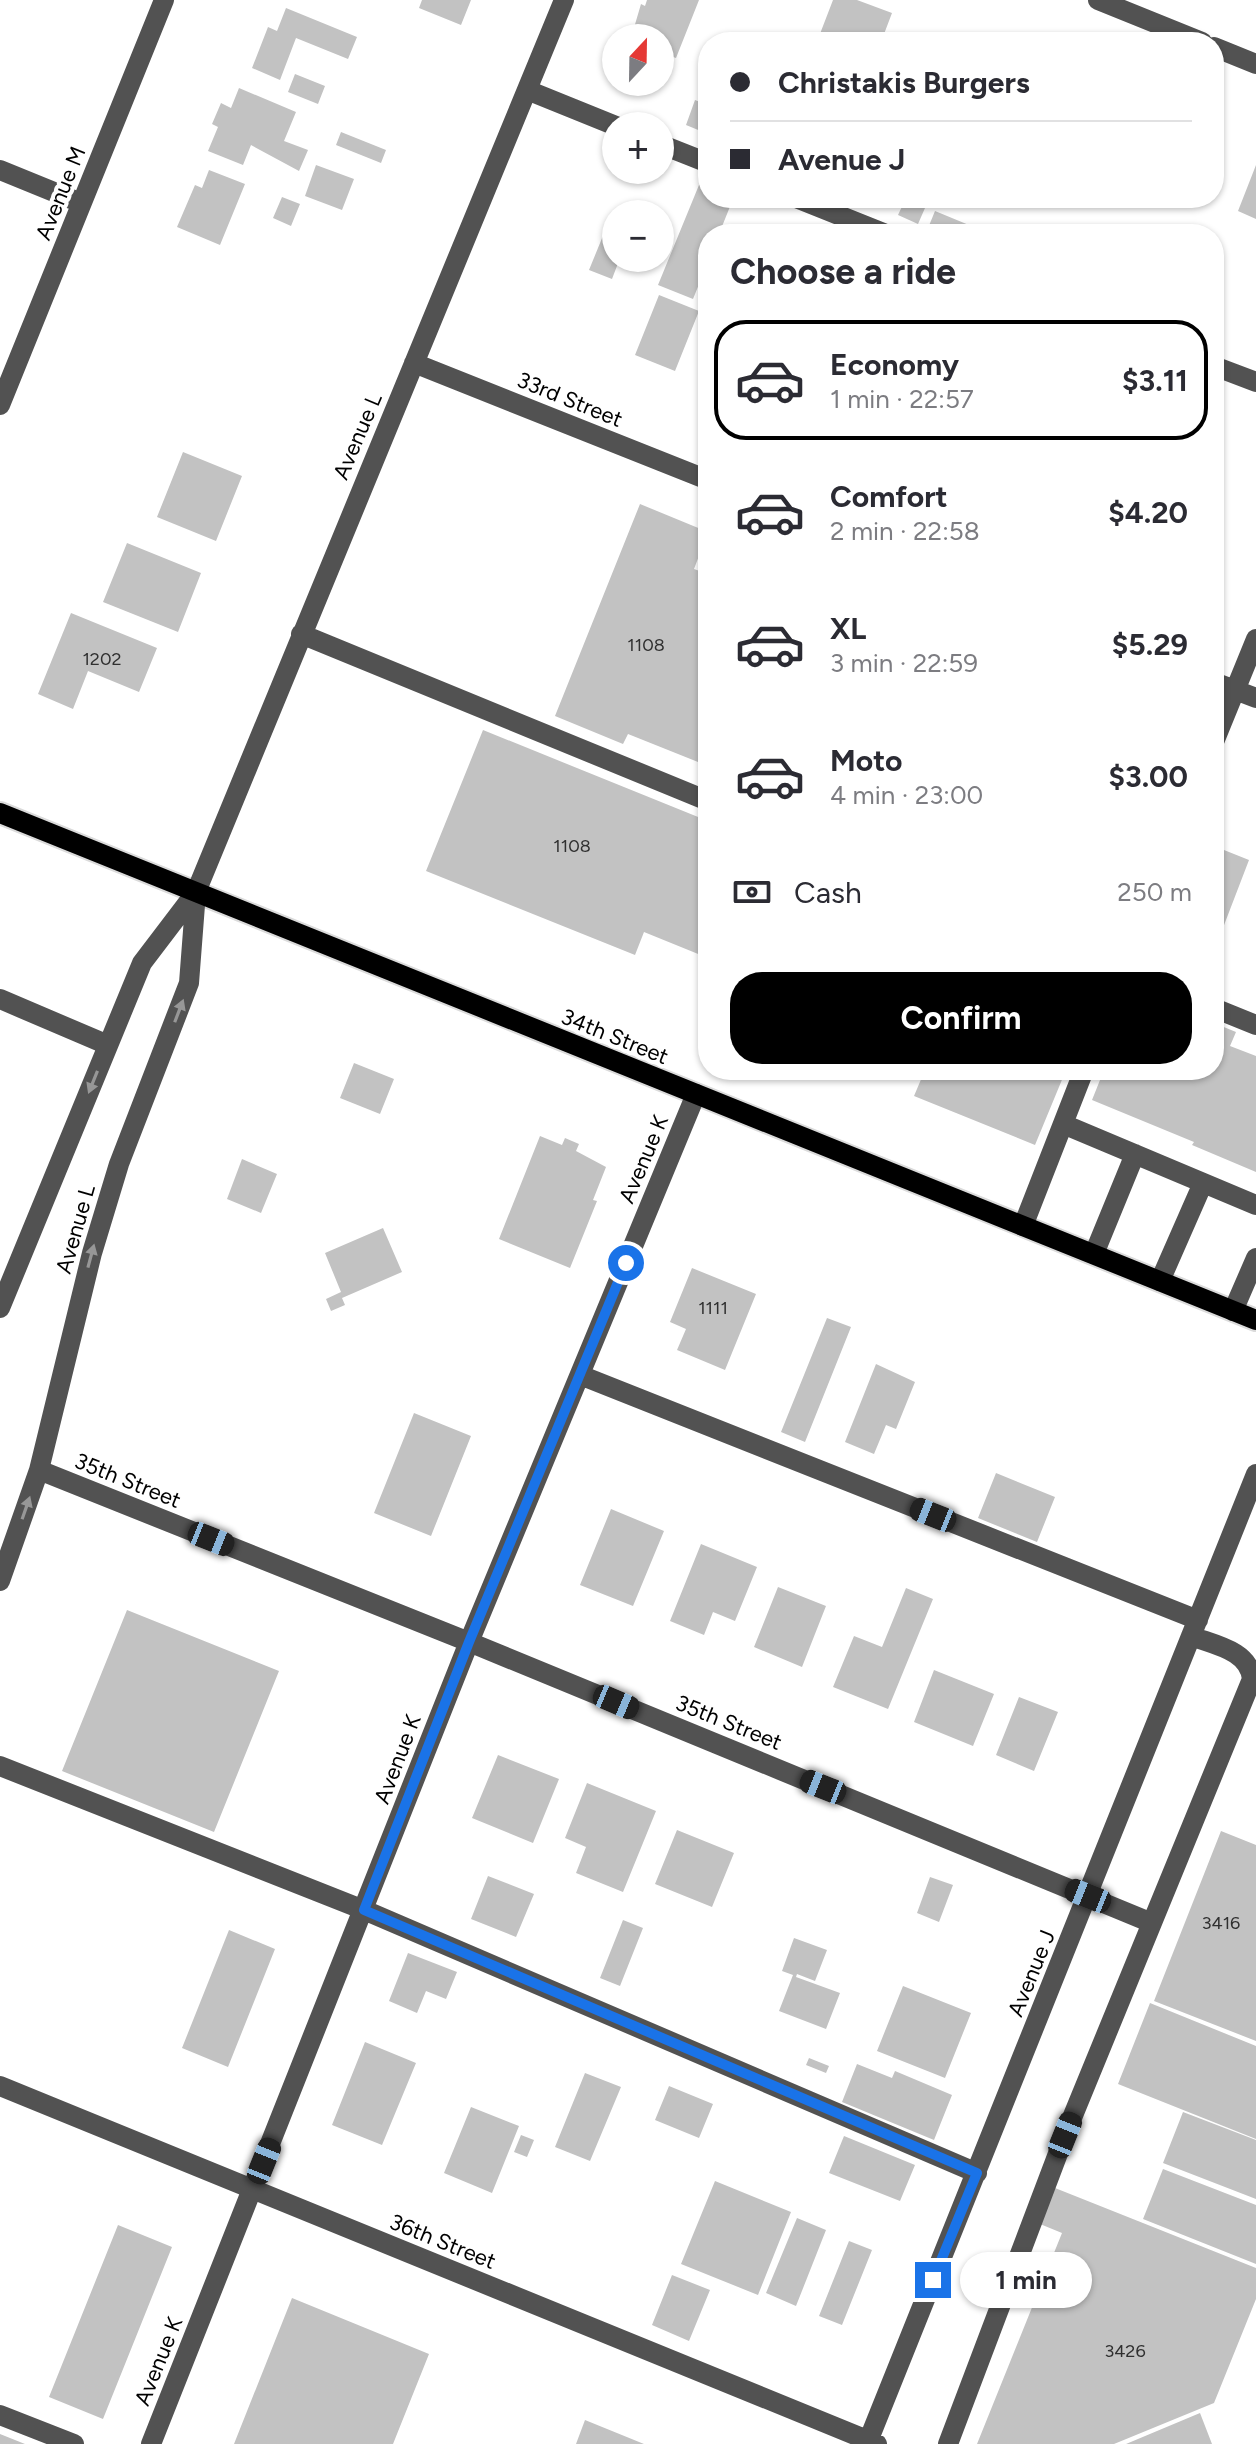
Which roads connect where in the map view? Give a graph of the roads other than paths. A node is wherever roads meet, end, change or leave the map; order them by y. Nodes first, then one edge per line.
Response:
1 (164, 0) edge
2 (564, 0) edge
3 (1098, 0) edge
4 (1177, 32) edge
5 (1224, 51) edge
6 (1256, 64) edge
7 (527, 90) junction
8 (602, 120) edge
9 (674, 150) edge
10 (698, 159) edge
11 (0, 170) edge
12 (81, 203) junction
13 (821, 208) edge
14 (861, 224) edge
15 (414, 363) junction
16 (1224, 370) edge
17 (1256, 382) edge
18 (0, 405) edge
19 (698, 476) edge
20 (301, 634) junction
21 (1256, 639) edge
22 (1224, 686) edge
23 (1235, 690) junction
24 (1256, 698) edge
25 (1224, 717) edge
26 (698, 797) edge
27 (0, 813) edge
28 (196, 892) junction
29 (2, 1006) edge
30 (1224, 1012) edge
31 (1256, 1025) edge
32 (108, 1045) junction
33 (1080, 1080) edge
34 (696, 1094) junction
35 (1063, 1124) junction
36 (1135, 1154) junction
37 (1203, 1183) junction
38 (1256, 1205) edge
39 (1023, 1226) junction
40 (1094, 1254) junction
41 (1256, 1258) edge
42 (1160, 1281) junction
43 (0, 1308) edge
44 (1233, 1311) junction
45 (1256, 1320) edge
46 (580, 1375) junction
47 (39, 1470) junction
48 (1256, 1474) edge
49 (0, 1581) edge
50 (1195, 1628) junction
51 (469, 1642) junction
52 (0, 1766) edge
53 (1088, 1896) junction
54 (364, 1910) junction
55 (1152, 1923) junction
56 (0, 2086) edge
57 (977, 2173) junction
58 (253, 2189) junction
59 (0, 2415) edge
60 (871, 2443) edge
61 (74, 2444) edge
62 (151, 2444) edge
63 (948, 2444) edge

1 - 12 street, Avenue M
2 - 7 street, Avenue L
3 - 4 street
5 - 6 street
7 - 8 street
7 - 15 street, Avenue L
9 - 10 street
11 - 12 street
12 - 18 street, Avenue M
13 - 14 street
15 - 19 street, 33rd Street
15 - 20 street, Avenue L
16 - 17 street
20 - 26 street
20 - 28 street, Avenue L
21 - 23 street
22 - 23 street
23 - 24 street
23 - 25 street
27 - 28 main road, 34th Street
28 - 32 street, Avenue L
28 - 34 main road, 34th Street
47 -> 28 street, Avenue L
29 - 32 street
30 - 31 street
32 -> 43 street, Avenue L
33 - 35 street
34 - 39 main road, 34th Street
34 - 46 street, Avenue K
35 - 36 street
35 - 39 street
36 - 37 street
36 - 40 street
37 - 38 street
37 - 42 street
39 - 40 main road, 34th Street
40 - 42 main road, 34th Street
41 - 44 street
42 - 44 main road, 34th Street
44 - 45 main road, 34th Street
46 - 50 street
46 - 51 street, Avenue K
49 -> 47 street, Avenue L
47 - 51 street, 35th Street
48 - 50 street, Avenue J
50 - 53 street, Avenue J
50 - 55 street
51 - 53 street, 35th Street
51 - 54 street, Avenue K
52 - 54 street
53 - 55 street, 35th Street
53 - 57 street, Avenue J
54 - 57 street
54 - 58 street, Avenue K
55 - 63 street
56 - 58 street, 36th Street
57 - 60 street, Avenue J
58 - 60 street, 36th Street
58 - 62 street, Avenue K
59 - 61 street

